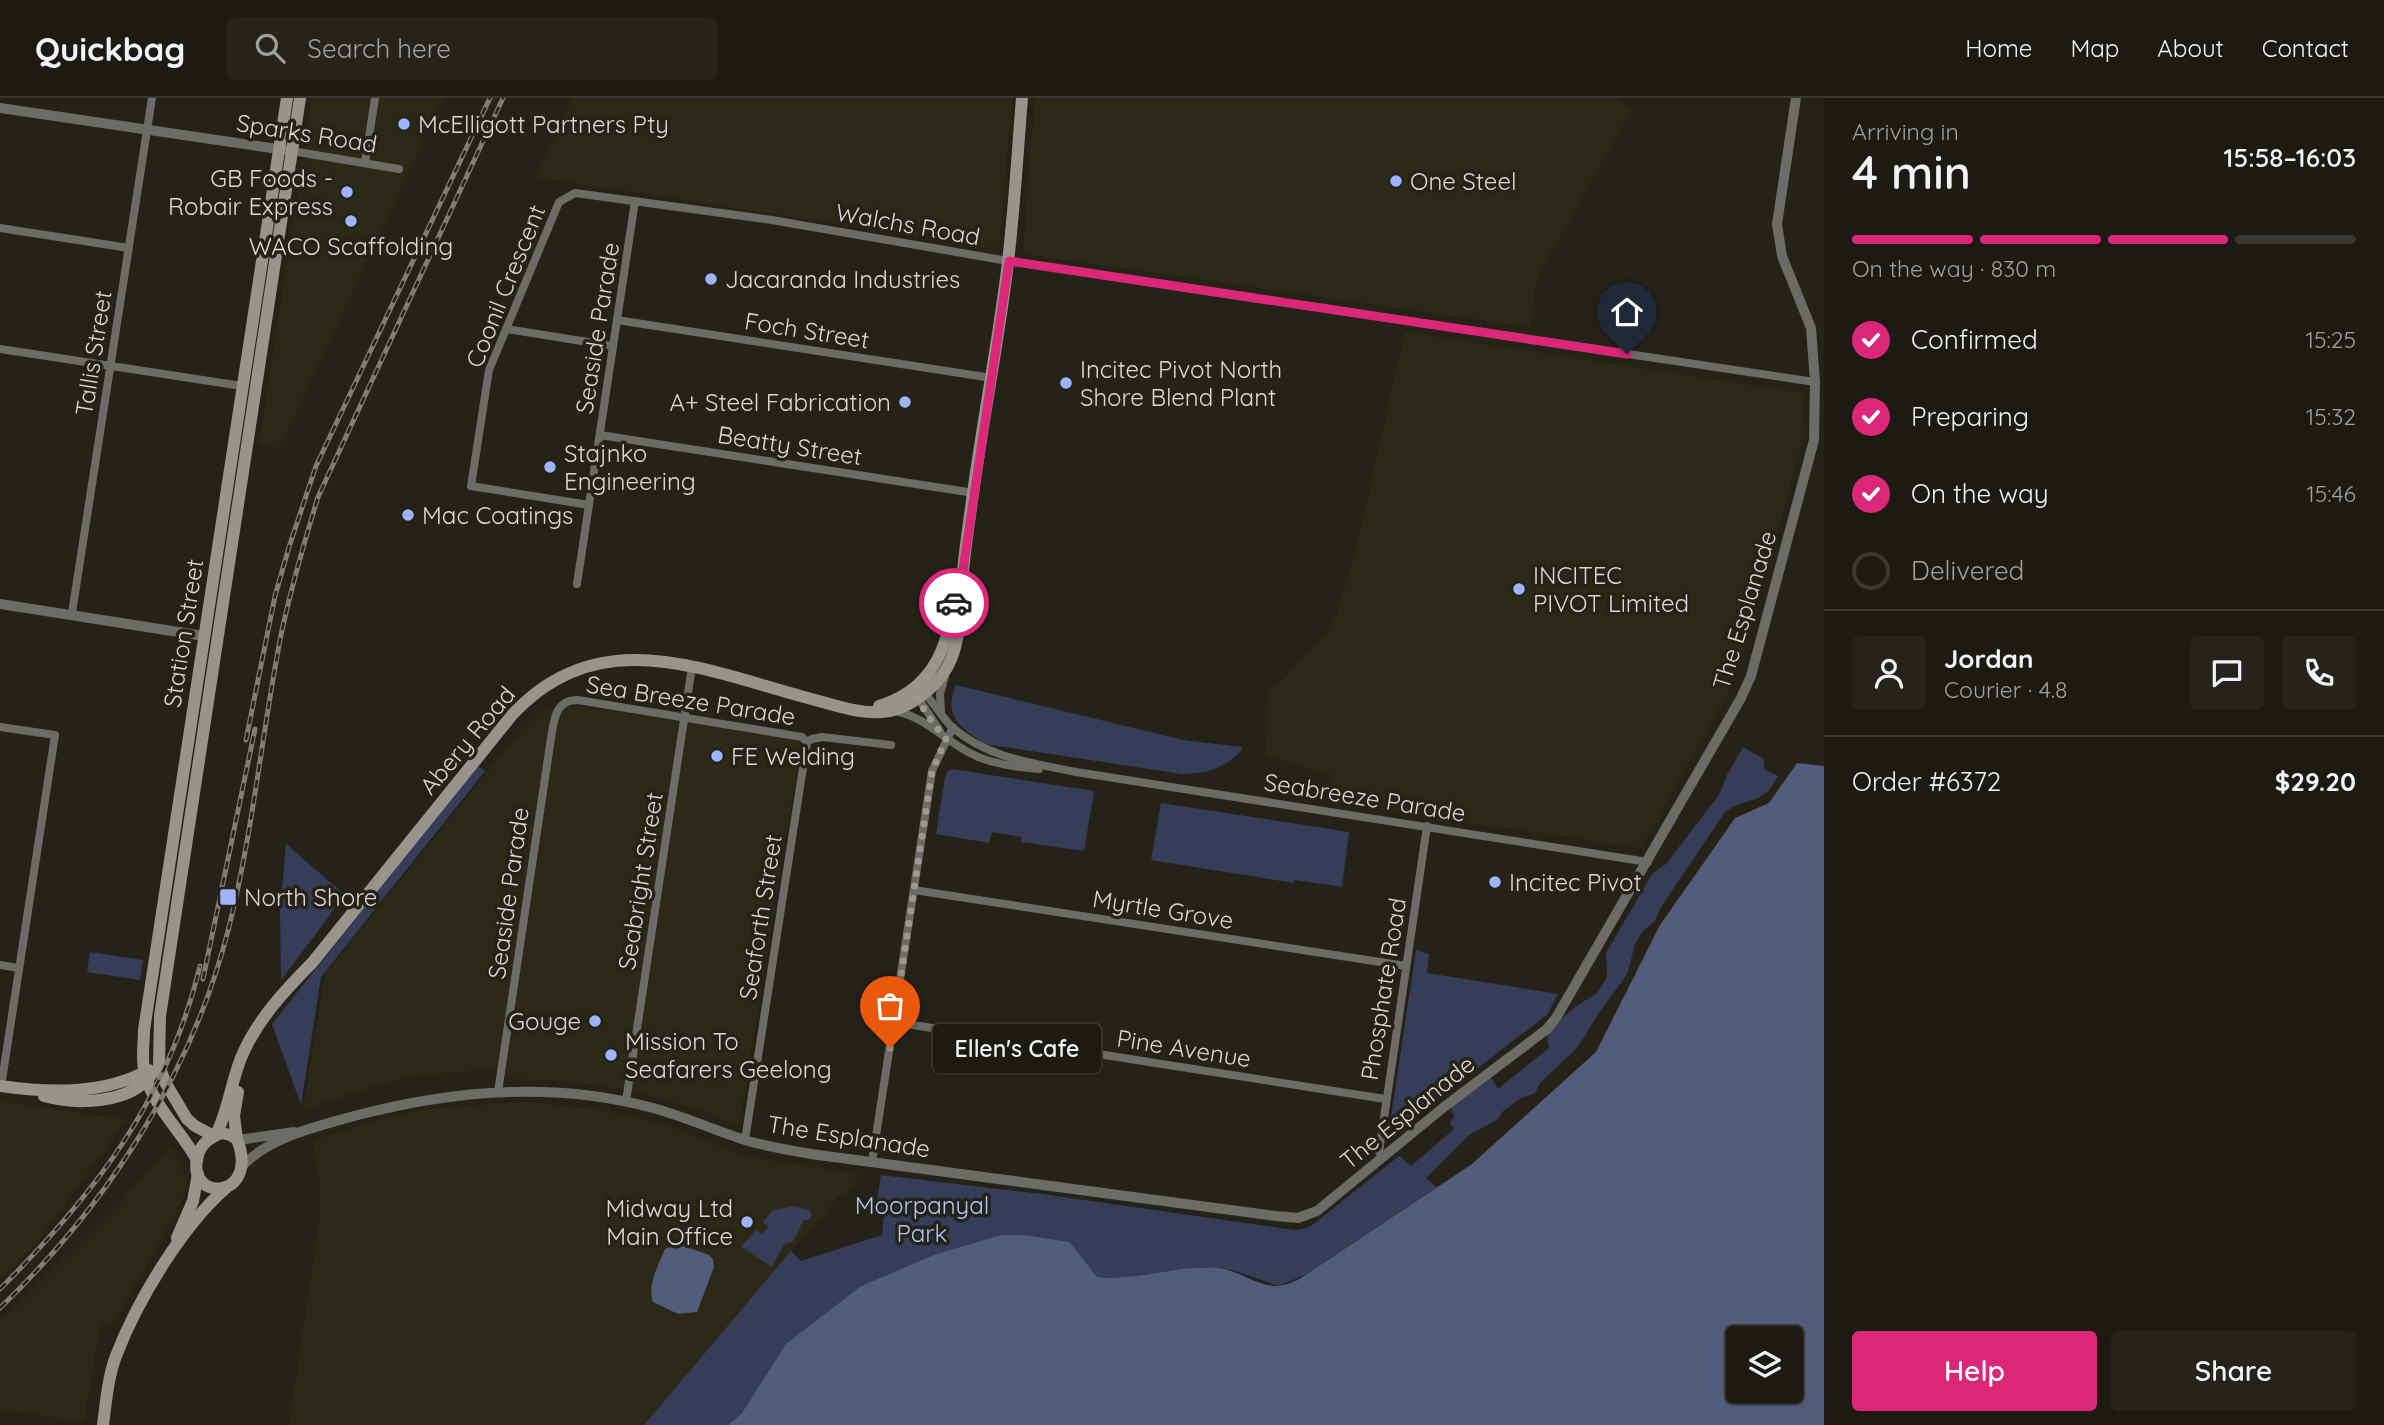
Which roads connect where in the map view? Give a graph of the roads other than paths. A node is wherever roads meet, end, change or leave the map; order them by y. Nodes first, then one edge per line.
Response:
1 (152, 98) edge
2 (287, 98) edge
3 (300, 98) edge
4 (375, 98) edge
5 (1022, 98) edge
6 (1796, 98) edge
7 (0, 108) edge
8 (147, 130) junction
9 (286, 150) junction
10 (365, 163) junction
11 (399, 169) dead end
12 (575, 193) joint
13 (635, 201) junction
14 (0, 228) edge
15 (129, 248) junction
16 (1009, 261) junction
17 (617, 320) junction
18 (506, 329) junction
19 (613, 346) junction
20 (0, 349) edge
21 (111, 366) junction
22 (992, 378) junction
23 (1815, 382) junction
24 (242, 386) junction
25 (600, 435) junction
26 (974, 493) junction
27 (589, 505) junction
28 (963, 570) junction
29 (577, 584) dead end
30 (0, 604) edge
31 (72, 613) junction
32 (204, 636) junction
33 (218, 638) junction
34 (951, 657) junction
35 (692, 667) junction
36 (919, 693) junction
37 (564, 703) joint
38 (848, 708) junction
39 (891, 711) junction
40 (944, 717) junction
41 (684, 719) junction
42 (0, 727) edge
43 (953, 727) junction
44 (946, 739) junction
45 (807, 742) junction
46 (891, 745) dead end
47 (1076, 772) junction
48 (1427, 826) junction
49 (1648, 862) junction
50 (914, 890) junction
51 (312, 963) junction
52 (0, 965) edge
53 (1406, 965) junction
54 (19, 968) junction
55 (894, 1022) junction
56 (159, 1065) junction
57 (146, 1076) junction
58 (0, 1086) edge
59 (498, 1092) junction
60 (1385, 1099) junction
61 (626, 1101) junction
62 (304, 1131) junction
63 (215, 1135) junction
64 (237, 1139) junction
65 (745, 1140) junction
66 (1382, 1157) junction
67 (197, 1160) junction
68 (872, 1163) junction
69 (240, 1168) junction
70 (198, 1174) junction
71 (226, 1188) junction
72 (167, 1260) junction
73 (103, 1425) edge

1 - 8 street, Tallis Street
2 - 9 main road, Station Street
3 - 9 main road, Station Street
4 - 10 street
5 - 16 main road
6 - 23 street, The Esplanade
7 - 8 street, Sparks Road
8 - 9 street, Sparks Road
8 - 15 street, Tallis Street
9 - 10 street, Sparks Road
9 - 24 main road, Station Street
9 - 33 main road, Station Street
10 - 11 street, Sparks Road
12 - 13 street, Walchs Road
12 - 18 street, Coonil Crescent
13 - 16 street, Walchs Road
13 - 17 street, Seaside Parade
14 - 15 street
15 - 21 street, Tallis Street
16 - 22 main road
16 - 23 street, Walchs Road
17 - 19 street, Seaside Parade
17 - 22 street, Foch Street
18 - 19 street
18 - 27 street, Coonil Crescent
19 - 25 street, Seaside Parade
20 - 21 street
21 - 24 street
21 - 31 street, Tallis Street
22 - 26 main road
23 - 49 street, The Esplanade
24 - 32 main road, Station Street
25 - 26 street, Beatty Street
25 - 27 street, Seaside Parade
26 - 28 main road
27 - 29 street, Seaside Parade
28 - 34 main road
28 - 36 main road
30 - 31 street
31 - 32 street
32 - 33 main road
32 - 57 main road, Station Street
33 - 56 main road, Station Street
34 - 36 main road
34 - 40 street
35 - 38 main road, Abery Road
35 - 41 street, Seabright Street
35 - 51 main road, Abery Road
36 - 38 main road
36 - 39 main road, Abery Road
36 - 40 street, Seabreeze Parade
36 - 44 street, Seabreeze Parade
37 - 41 street, Sea Breeze Parade
37 - 59 street, Seaside Parade
38 - 39 main road, Abery Road
39 - 44 street, Seabreeze Parade
40 - 43 street, Seabreeze Parade
41 - 45 street, Sea Breeze Parade
41 - 61 street, Seabright Street
42 - 54 street
43 - 44 street
43 - 47 street, Seabreeze Parade
44 - 47 street, Seabreeze Parade
44 - 50 street
45 - 46 street, Sea Breeze Parade
45 - 65 street, Seaforth Street
47 - 48 street, Seabreeze Parade
48 - 49 street, Seabreeze Parade
48 - 53 street, Phosphate Road
49 - 66 street, The Esplanade
50 - 53 street, Myrtle Grove
50 - 55 street
51 - 63 main road, Abery Road
51 - 64 main road, Abery Road
52 - 54 street
53 - 60 street, Phosphate Road
54 - 58 street
55 - 60 street, Pine Avenue
55 - 68 street
56 - 57 main road
56 - 63 main road, Station Street
57 - 58 main road
57 - 67 main road, Station Street
59 - 61 street, The Esplanade
59 - 62 street, The Esplanade
60 - 66 street, Phosphate Road
61 - 65 street, The Esplanade
62 - 64 street, The Esplanade
62 - 69 street, The Esplanade
63 - 64 main road
63 - 67 main road
64 - 69 main road
65 - 68 street, The Esplanade
66 - 68 street, The Esplanade
67 - 70 main road
69 - 71 main road
70 - 71 main road
70 - 72 main road
71 - 72 main road
72 - 73 main road

